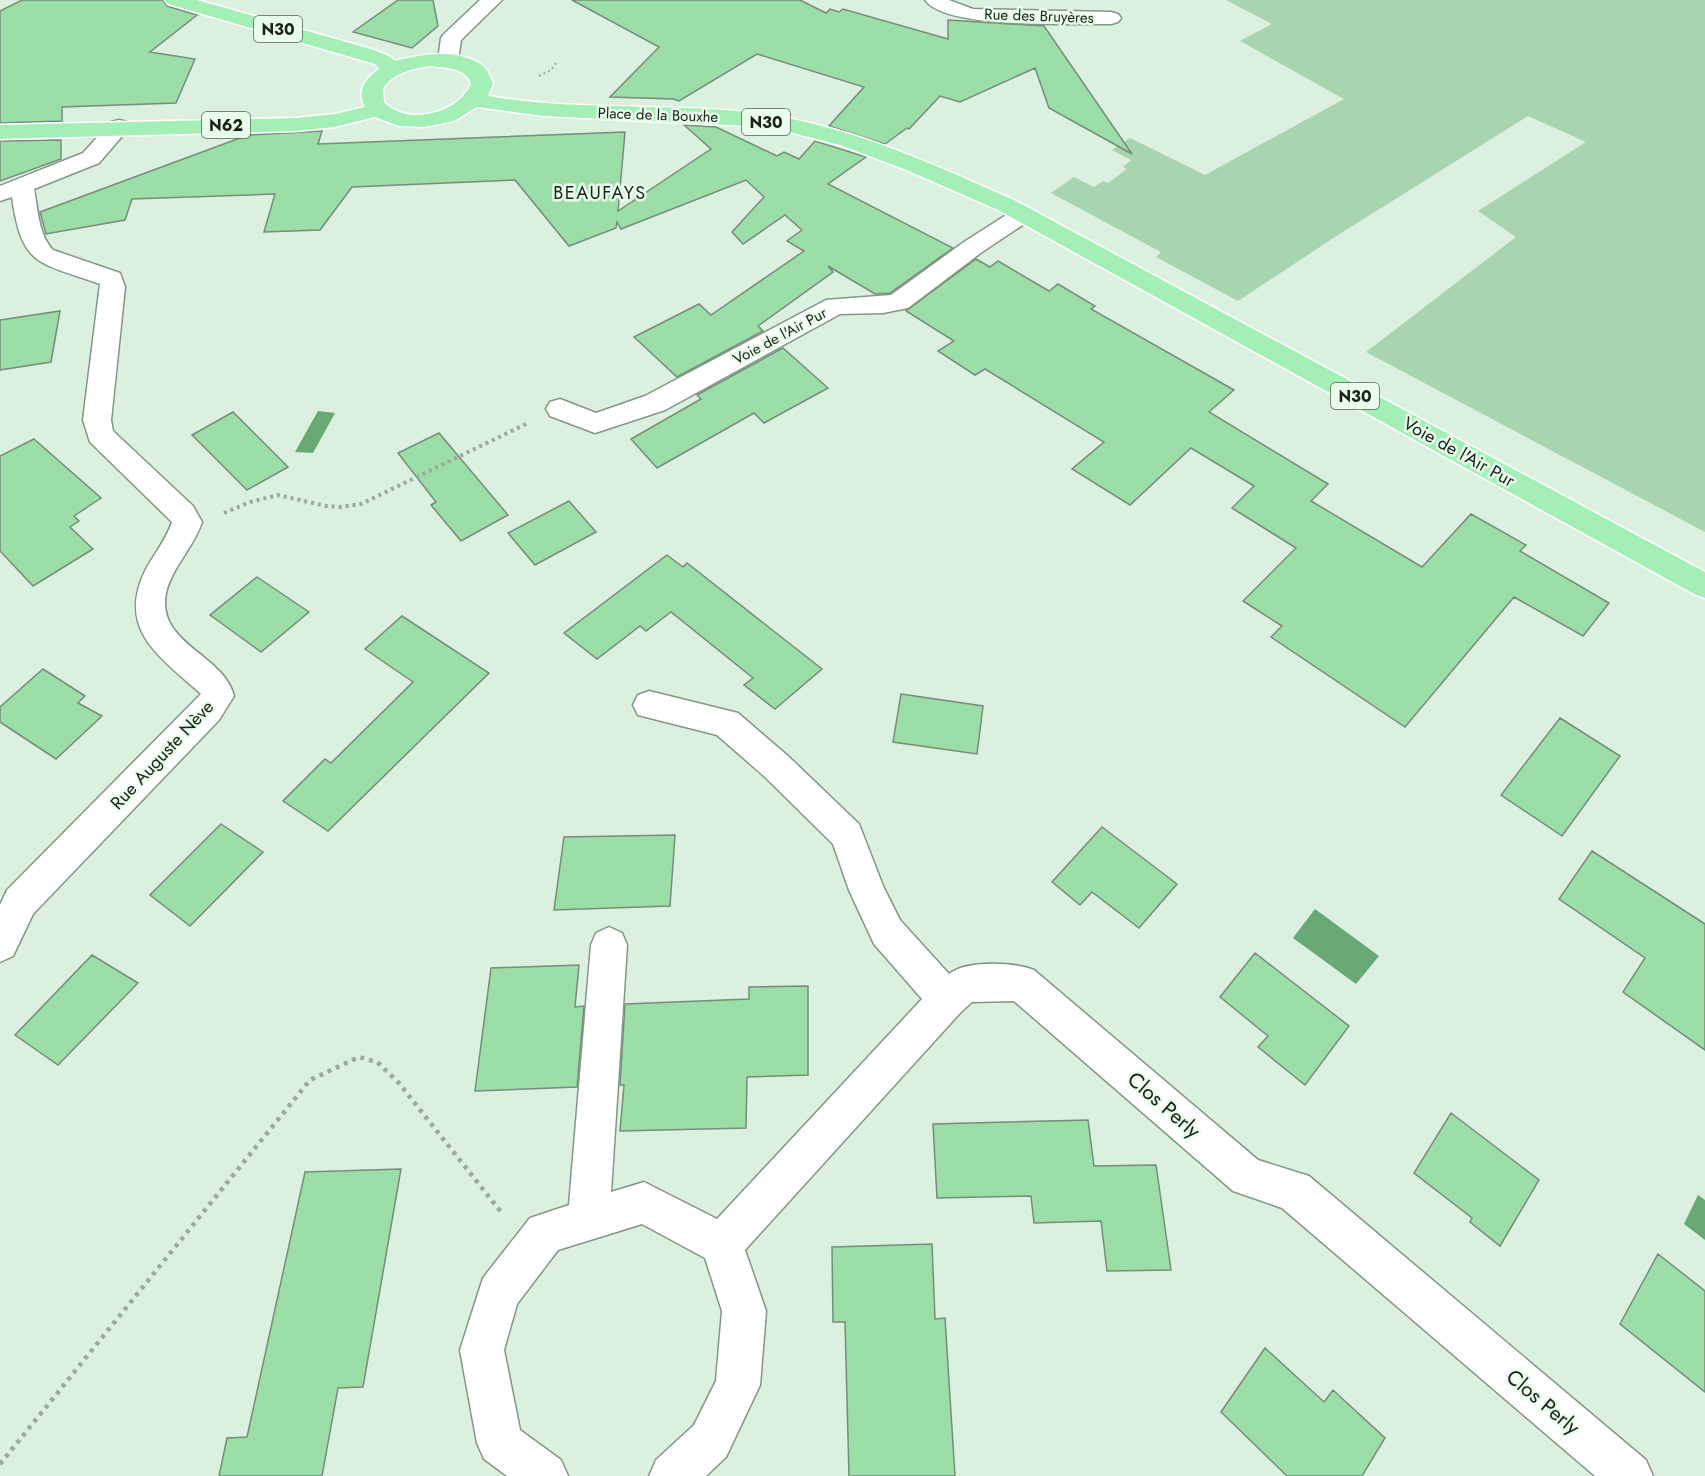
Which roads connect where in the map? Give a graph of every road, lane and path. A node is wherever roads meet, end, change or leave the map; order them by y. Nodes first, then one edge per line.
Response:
1 (175, 0) edge
2 (935, 0) edge
3 (485, 1) edge
4 (1111, 18) dead end
5 (448, 60) junction
6 (392, 70) junction
7 (475, 100) junction
8 (377, 110) junction
9 (118, 127) junction
10 (0, 132) edge
11 (11, 190) edge
12 (1014, 210) junction
13 (560, 409) joint
14 (185, 530) junction
15 (1705, 586) edge
16 (649, 705) dead end
17 (0, 944) edge
18 (609, 945) dead end
19 (947, 1000) junction
20 (590, 1220) junction
21 (722, 1244) junction
22 (532, 1250) junction
23 (0, 1464) edge
24 (545, 1476) edge
25 (672, 1476) edge
26 (1630, 1476) edge

1 - 6 main road, N30
2 - 4 street, Rue des Bruyères
3 - 5 street
5 - 6 main road
5 - 7 main road
6 - 8 main road
7 - 8 main road
7 - 12 main road, Place de la Bouxhe / N30
8 - 9 main road, N62
9 - 10 main road, N62
9 - 11 street
11 - 14 street
12 - 13 street, Voie de l'Air Pur
12 - 15 main road, Voie de l'Air Pur / N30
13 - 14 path
14 - 17 street, Rue Auguste Nève
16 - 19 street
18 - 20 street
19 - 21 street, Clos Perly
19 - 26 street, Clos Perly
20 - 21 street
20 - 22 street
21 - 25 street
22 - 23 path
22 - 24 street

